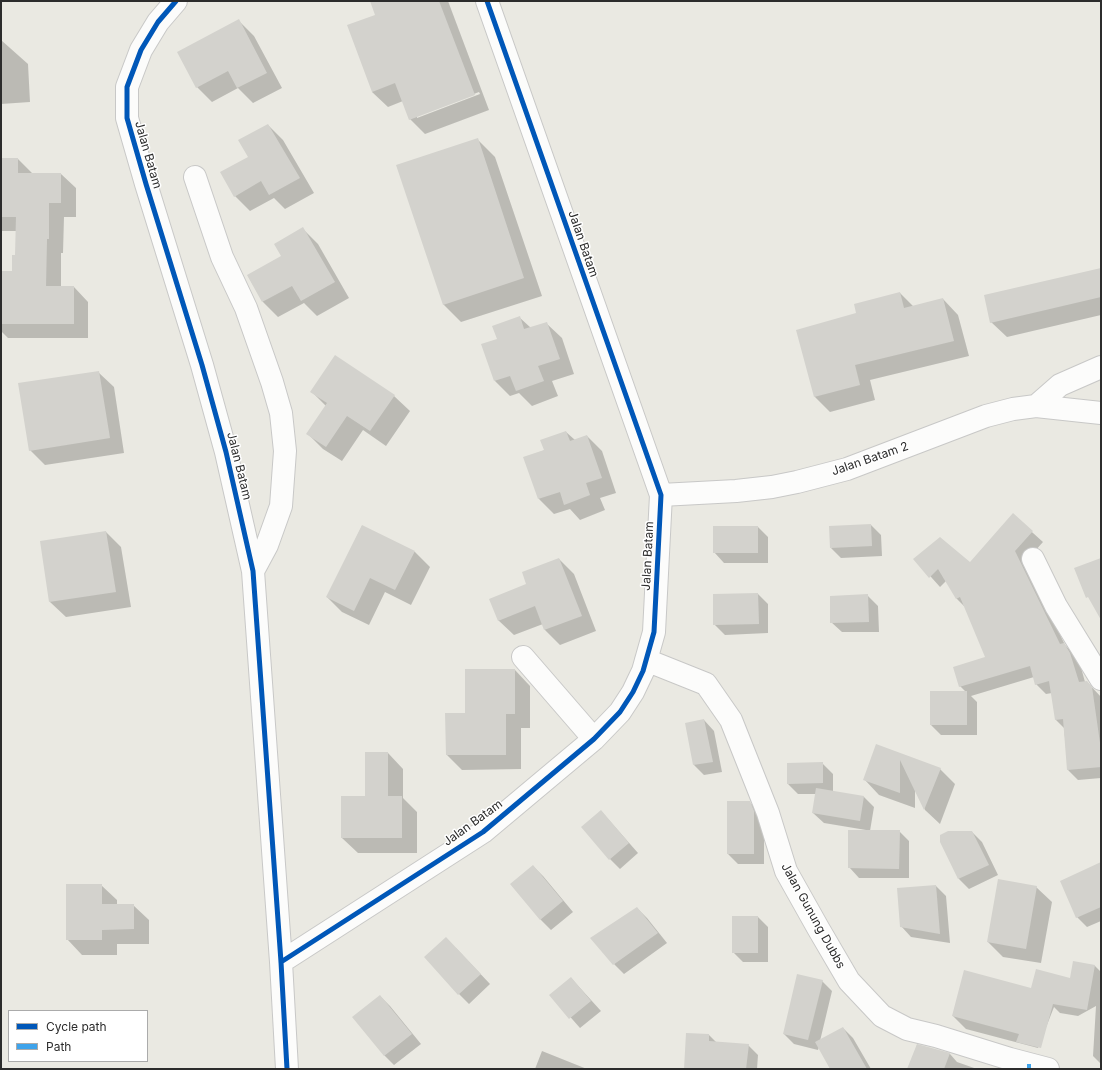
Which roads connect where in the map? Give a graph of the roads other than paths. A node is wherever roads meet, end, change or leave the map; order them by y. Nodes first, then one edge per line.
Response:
1 (176, 1) edge
2 (487, 1) edge
3 (195, 177) dead end
4 (1101, 367) edge
5 (1036, 406) junction
6 (1101, 413) edge
7 (661, 495) junction
8 (1033, 559) dead end
9 (253, 571) junction
10 (523, 658) dead end
11 (646, 660) junction
12 (1101, 679) edge
13 (594, 739) junction
14 (281, 962) junction
15 (1035, 1067) edge
16 (286, 1069) edge

1 - 9 street, Jalan Batam
2 - 7 street, Jalan Batam
3 - 9 street
4 - 5 street
5 - 6 street, Jalan Batam 2
5 - 7 street, Jalan Batam 2
7 - 11 street, Jalan Batam
8 - 12 street
9 - 14 street, Jalan Batam
10 - 13 street
11 - 13 street, Jalan Batam
11 - 15 street, Jalan Gunung Dubbs
13 - 14 street, Jalan Batam
14 - 16 street, Jalan Batam

